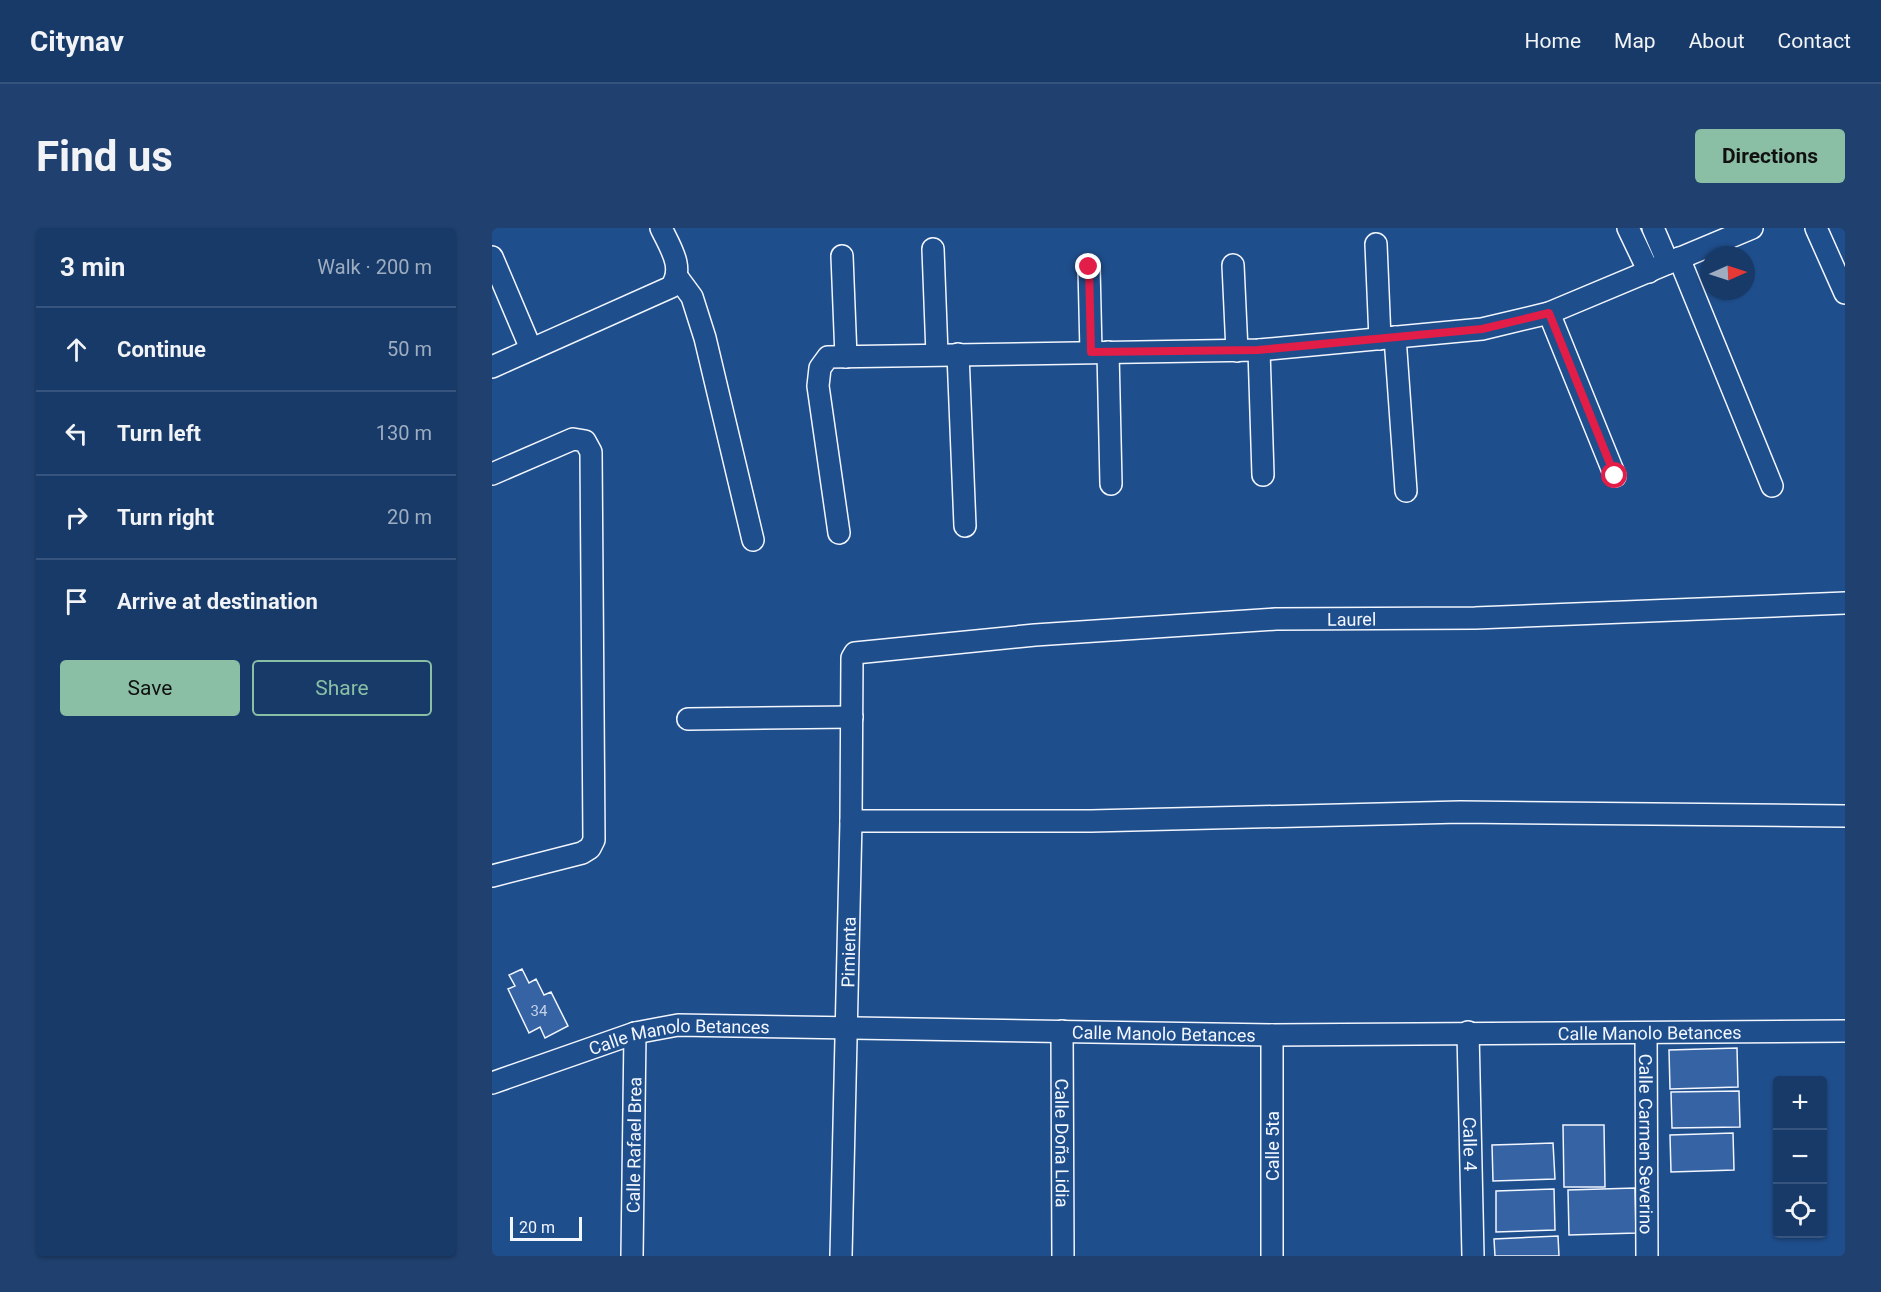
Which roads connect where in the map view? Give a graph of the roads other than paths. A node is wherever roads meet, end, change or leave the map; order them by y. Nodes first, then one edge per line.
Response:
1 (661, 228) edge
2 (1628, 228) edge
3 (1653, 228) edge
4 (1752, 228) edge
5 (1816, 228) edge
6 (1376, 244) dead end
7 (933, 249) dead end
8 (842, 256) dead end
9 (492, 257) edge
10 (1674, 261) junction
11 (1233, 266) dead end
12 (1089, 267) dead end
13 (1649, 272) junction
14 (678, 278) junction
15 (1845, 293) edge
16 (1549, 313) junction
17 (1388, 338) junction
18 (531, 349) junction
19 (1258, 350) junction
20 (1237, 351) junction
21 (1100, 352) junction
22 (937, 354) junction
23 (958, 354) junction
24 (846, 357) junction
25 (492, 367) edge
26 (492, 474) edge
27 (1263, 475) dead end
28 (1615, 476) dead end
29 (1111, 484) dead end
30 (1772, 486) dead end
31 (1406, 490) dead end
32 (964, 526) dead end
33 (839, 533) dead end
34 (753, 540) dead end
35 (1845, 603) edge
36 (861, 651) joint
37 (852, 717) junction
38 (688, 719) dead end
39 (1845, 816) edge
40 (851, 821) junction
41 (492, 876) edge
42 (846, 1028) junction
43 (1062, 1031) junction
44 (1845, 1031) edge
45 (1468, 1032) junction
46 (635, 1033) junction
47 (1646, 1033) junction
48 (1272, 1035) junction
49 (492, 1083) edge
50 (632, 1256) edge
51 (841, 1256) edge
52 (1063, 1256) edge
53 (1272, 1256) edge
54 (1473, 1256) edge
55 (1647, 1256) edge

1 - 14 street
2 - 13 street
3 - 10 street
4 - 10 street
5 - 15 street
6 - 17 street
7 - 22 street
8 - 24 street
9 - 18 street
10 - 13 street
10 - 30 street
11 - 20 street
12 - 21 street
13 - 16 street
14 - 18 street
14 - 34 street
16 - 17 street
16 - 28 street
17 - 19 street
17 - 31 street
18 - 25 street
19 - 20 street
19 - 27 street
20 - 21 street
21 - 23 street
21 - 29 street
22 - 23 street
22 - 24 street
23 - 32 street
24 - 33 street
26 - 41 street
35 - 36 street, Laurel
36 - 37 street, Pimienta
37 - 38 street
37 - 40 street, Pimienta
39 - 40 street
40 - 42 street, Pimienta
42 - 43 street, Calle Manolo Betances
42 - 46 street, Calle Manolo Betances
42 - 51 street, Pimienta
43 - 48 street, Calle Manolo Betances
43 - 52 street, Calle Doña Lidia
44 - 47 street, Calle Manolo Betances
45 - 47 street, Calle Manolo Betances
45 - 48 street, Calle Manolo Betances
45 - 54 street, Calle 4
46 - 49 street, Calle Manolo Betances
46 - 50 street, Calle Rafael Brea
47 - 55 street, Calle Carmen Severino
48 - 53 street, Calle 5ta

